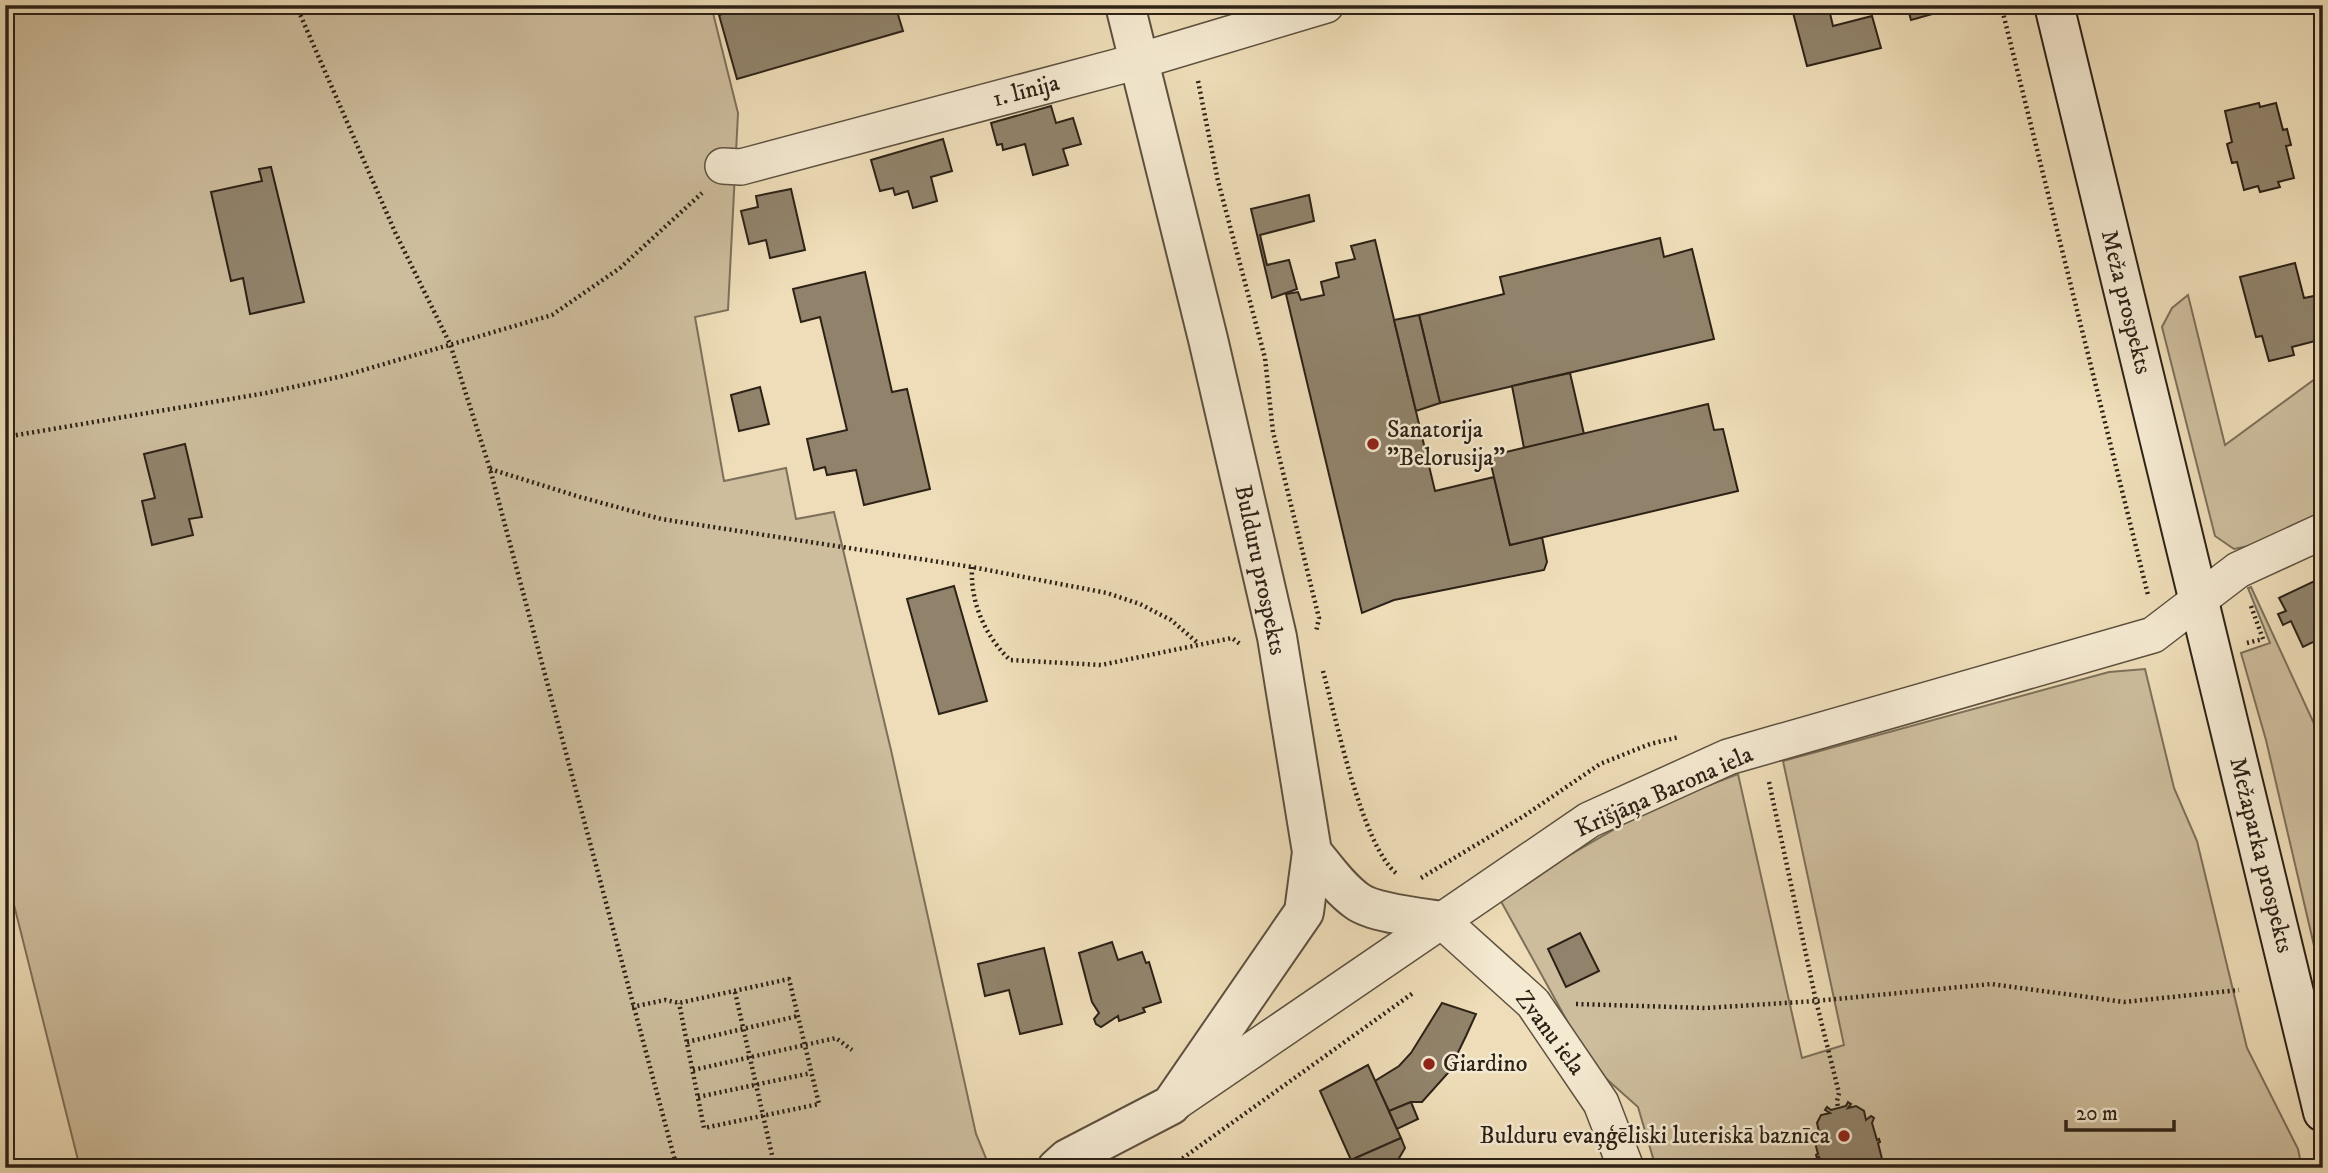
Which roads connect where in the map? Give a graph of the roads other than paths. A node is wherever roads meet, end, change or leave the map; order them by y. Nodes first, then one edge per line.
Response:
1 (1125, 5) edge
2 (1326, 5) edge
3 (2054, 5) edge
4 (1139, 61) junction
5 (723, 166) road end
6 (2323, 531) edge
7 (2199, 599) junction
8 (1312, 852) junction
9 (1443, 921) junction
10 (1171, 1105) junction
11 (2323, 1112) edge
12 (1057, 1168) edge
13 (1626, 1168) edge

1 - 4 street, Bulduru prospekts
2 - 4 street, 1. līnija
3 - 7 street, Meža prospekts
4 - 5 street, 1. līnija
4 - 8 street, Bulduru prospekts
6 - 7 street, Krišjāņa Barona iela
7 - 9 street, Krišjāņa Barona iela
7 - 11 street, Mežaparka prospekts
8 - 9 street
8 - 10 street, Bulduru prospekts
9 - 10 street, Krišjāņa Barona iela
9 - 13 street, Zvanu iela
10 - 12 street, Krišjāņa Barona iela

